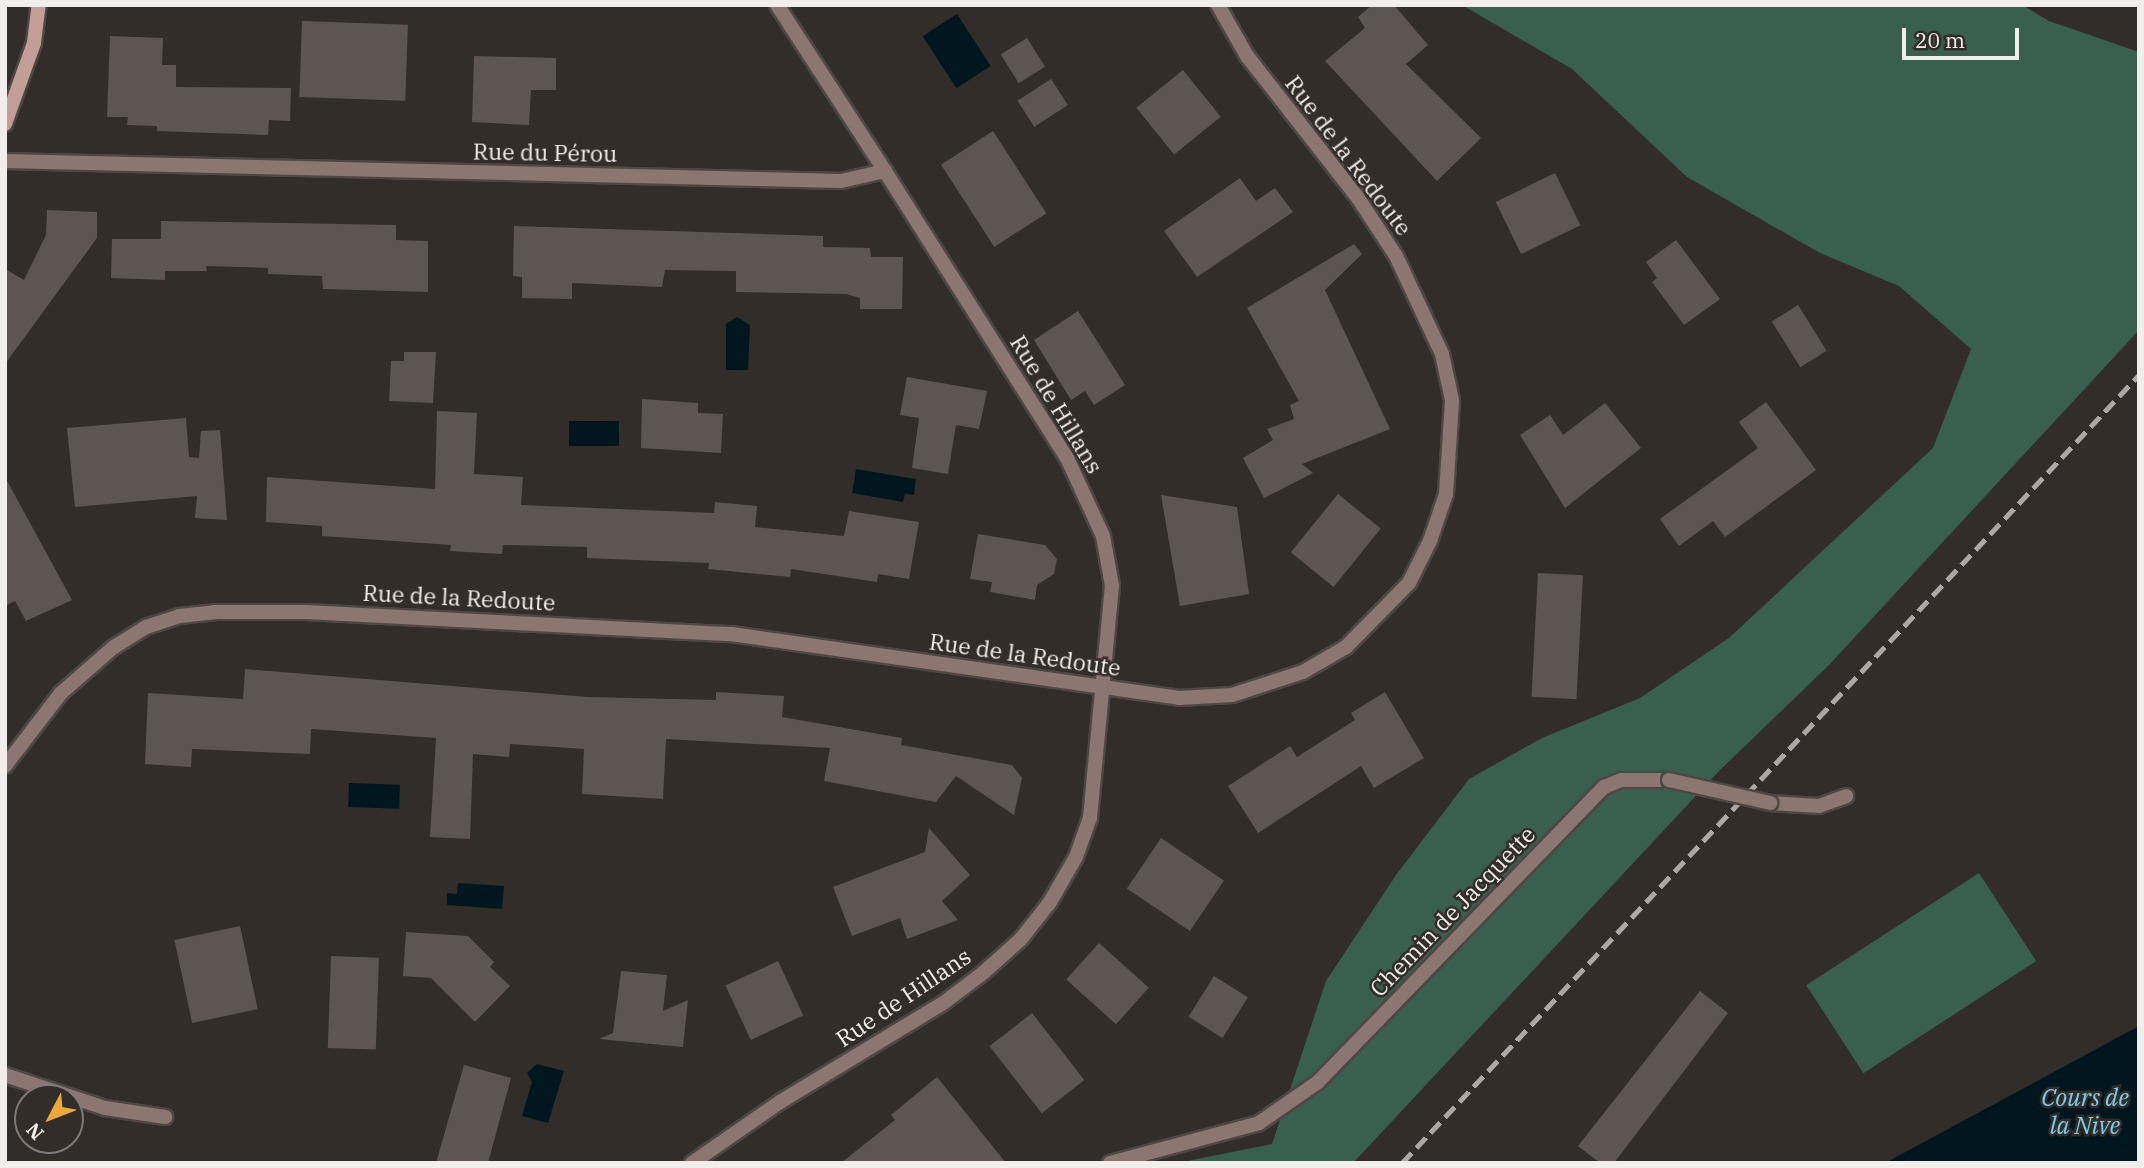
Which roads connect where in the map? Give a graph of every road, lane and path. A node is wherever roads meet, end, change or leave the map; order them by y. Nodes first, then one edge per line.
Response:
1 (39, 5) edge
2 (777, 5) edge
3 (1218, 5) edge
4 (5, 124) edge
5 (5, 161) edge
6 (885, 171) junction
7 (1101, 688) junction
8 (5, 766) edge
9 (1846, 796) dead end
10 (5, 1075) edge
11 (165, 1117) dead end
12 (692, 1163) edge
13 (1110, 1163) edge

1 - 4 main road
2 - 6 street
3 - 7 street, Rue de la Redoute
5 - 6 street, Rue du Pérou
6 - 7 street, Rue de Hillans
7 - 8 street, Rue de la Redoute
7 - 12 street, Rue de Hillans
9 - 13 street, Chemin de Jacquette, bridge
10 - 11 street

